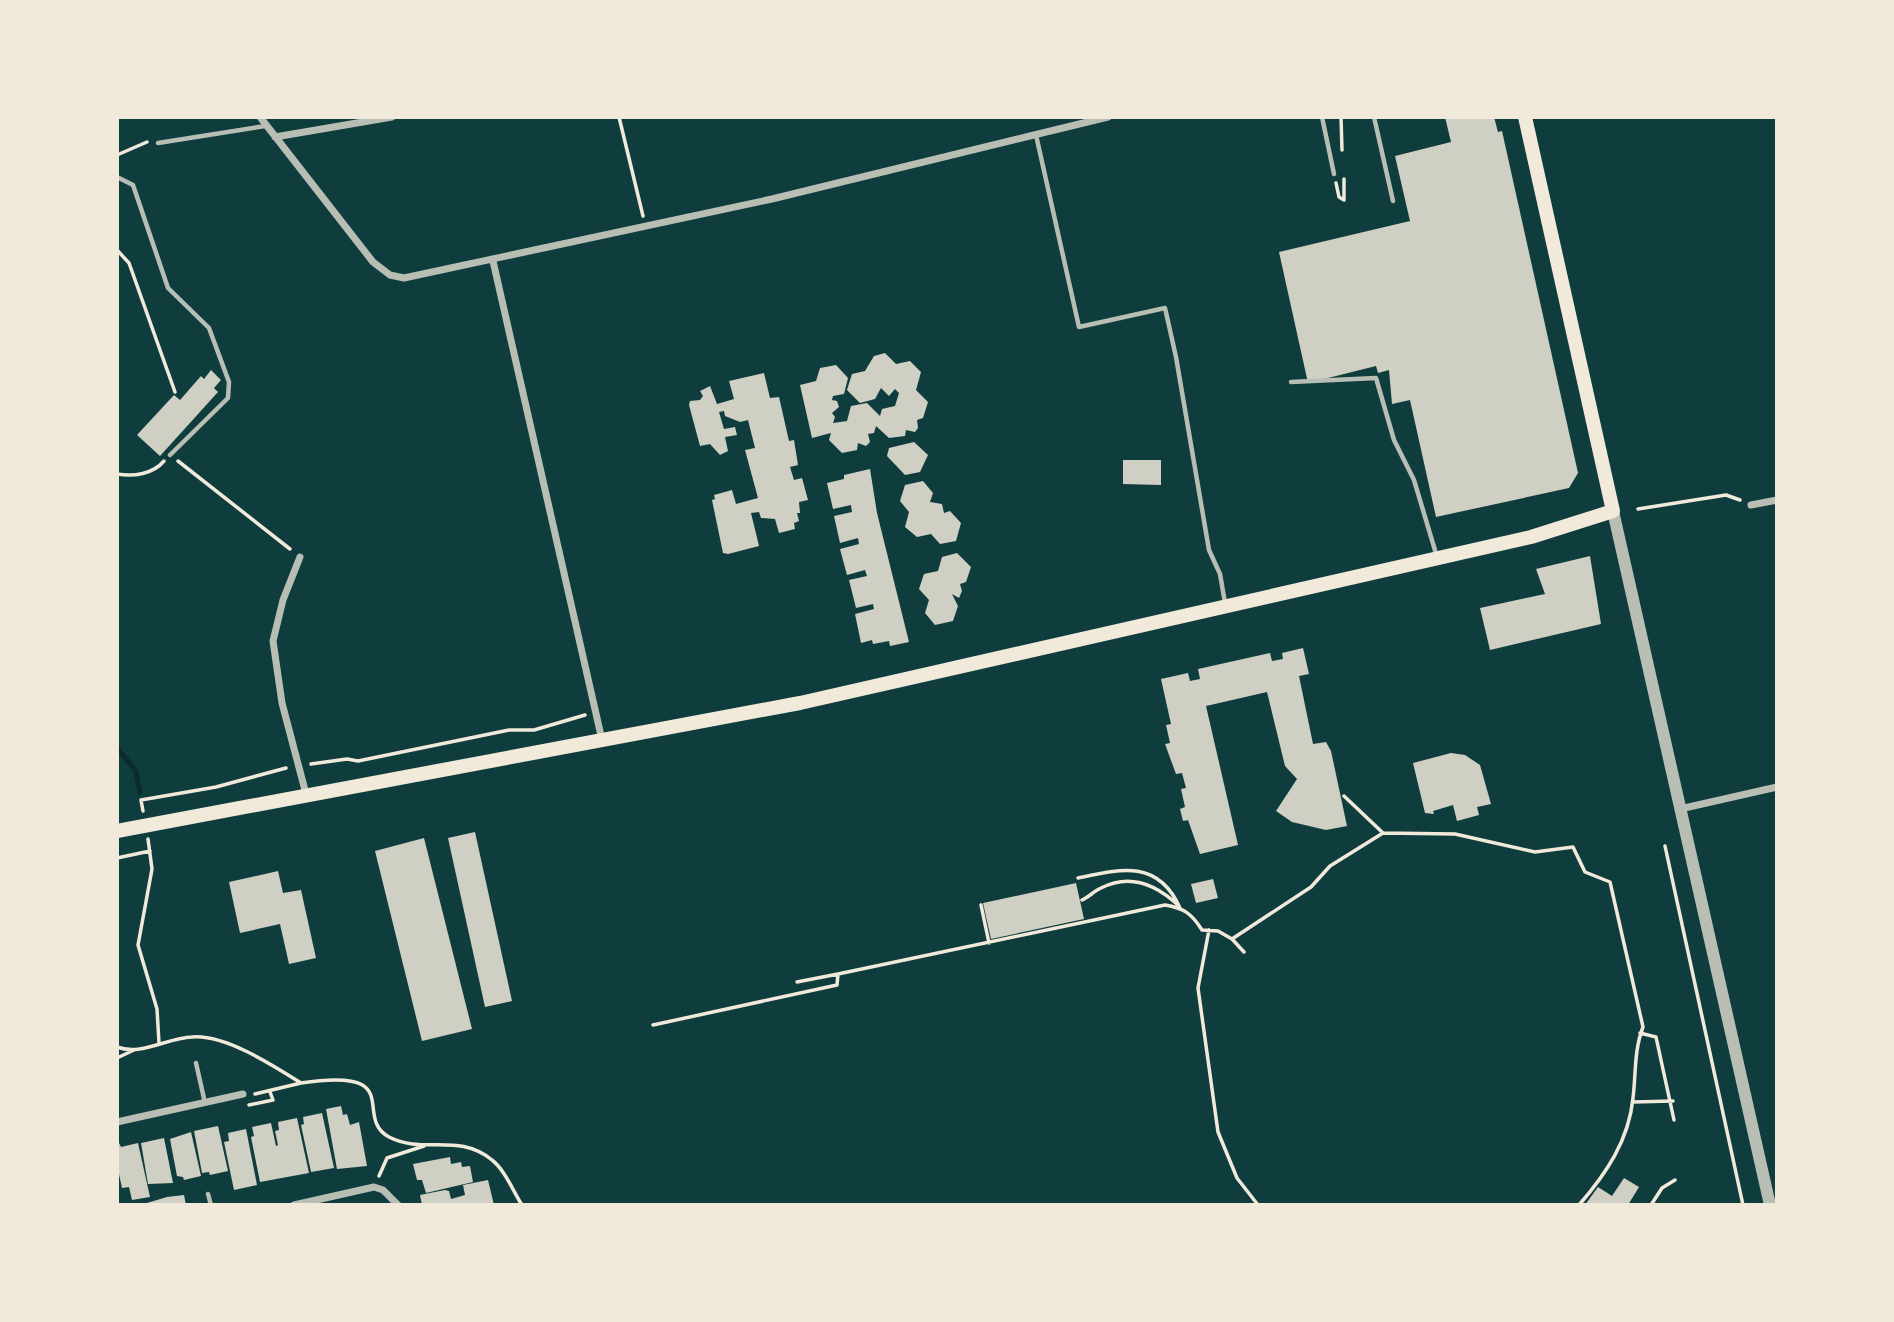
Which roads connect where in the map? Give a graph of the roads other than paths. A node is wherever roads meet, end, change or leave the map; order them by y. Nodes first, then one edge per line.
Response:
1 (260, 117) edge
2 (392, 117) edge
3 (1108, 117) edge
4 (1322, 117) edge
5 (1374, 117) edge
6 (1525, 117) edge
7 (266, 125) junction
8 (1036, 134) junction
9 (275, 137) junction
10 (158, 143) dead end
11 (1334, 174) dead end
12 (117, 177) edge
13 (1393, 201) dead end
14 (494, 261) junction
15 (1291, 382) dead end
16 (170, 455) road end
17 (1777, 500) edge
18 (1751, 505) road end
19 (1614, 511) junction
20 (300, 557) road end
21 (1437, 559) junction
22 (1226, 606) junction
23 (603, 740) junction
24 (1777, 787) edge
25 (306, 794) junction
26 (1680, 809) junction
27 (117, 831) edge
28 (197, 1063) dead end
29 (243, 1094) road end
30 (205, 1103) junction
31 (117, 1122) edge
32 (208, 1194) dead end
33 (211, 1205) edge
34 (294, 1205) edge
35 (398, 1205) edge
36 (1769, 1205) edge

1 - 7 street
2 - 9 street
3 - 8 street
4 - 11 lane
5 - 13 lane
6 - 19 main road
7 - 9 street
7 - 10 lane
8 - 14 street
8 - 22 lane
9 - 14 street
12 - 16 lane
14 - 23 street
15 - 21 lane
17 - 18 street
19 - 21 main road
19 - 26 street
20 - 25 street
21 - 22 main road
22 - 23 main road
23 - 25 main road
24 - 26 street
25 - 27 main road
26 - 36 street
28 - 30 lane
29 - 30 street
30 - 31 street
32 - 33 lane
34 - 35 street

